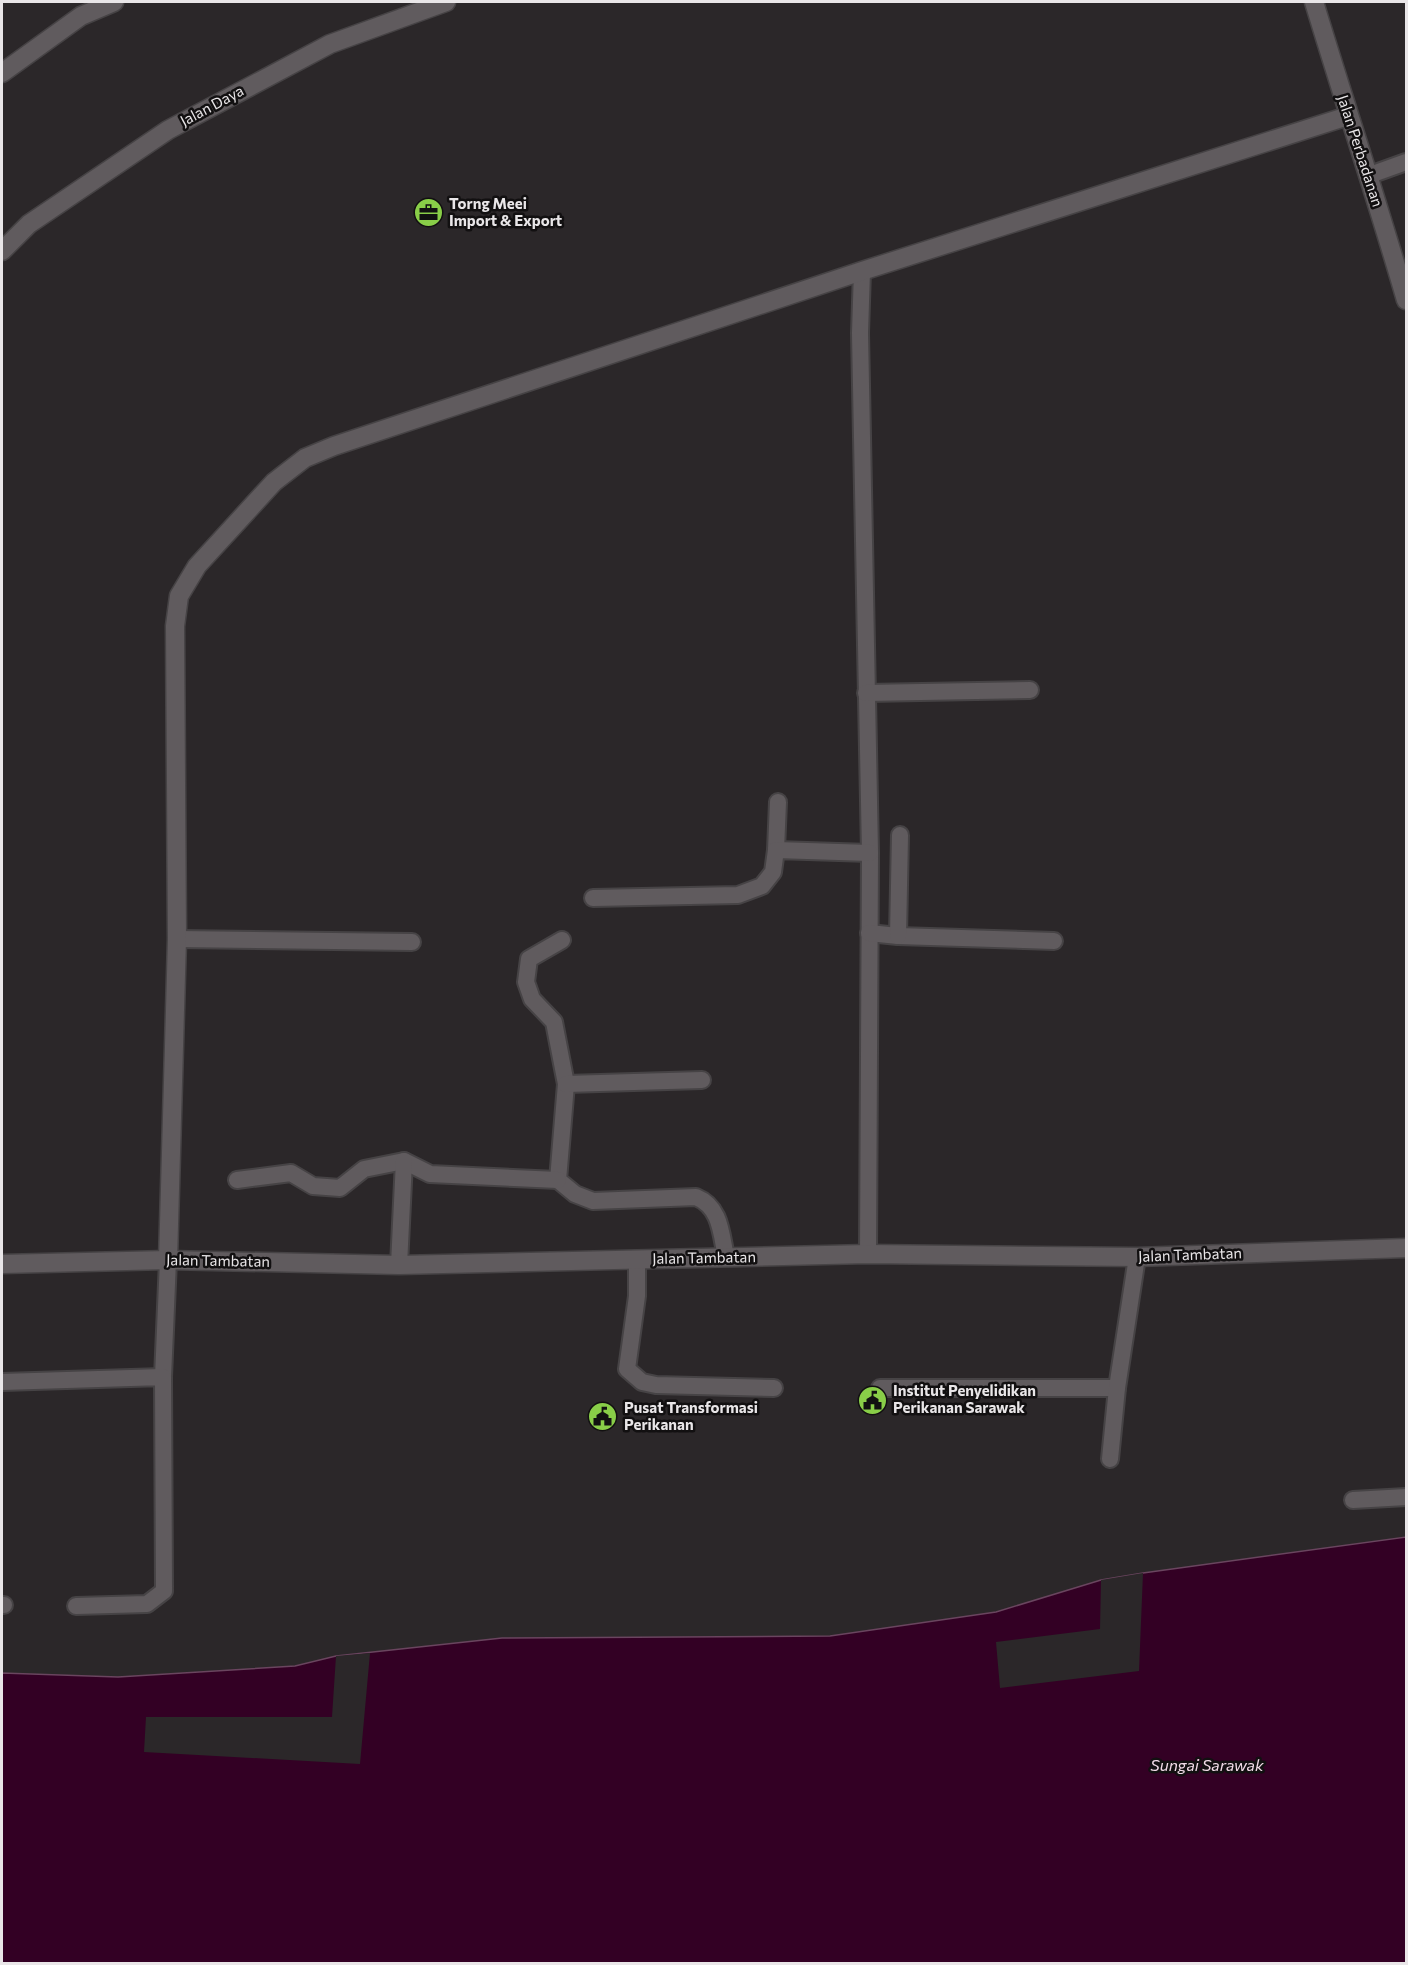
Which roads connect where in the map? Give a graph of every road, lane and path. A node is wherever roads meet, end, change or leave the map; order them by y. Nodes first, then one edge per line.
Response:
1 (114, 2) edge
2 (446, 2) edge
3 (1314, 2) edge
4 (78, 9) edge
5 (2, 73) edge
6 (1348, 116) junction
7 (1407, 162) edge
8 (1370, 175) junction
9 (2, 251) edge
10 (862, 271) junction
11 (1407, 300) edge
12 (1030, 690) dead end
13 (866, 693) junction
14 (778, 802) dead end
15 (900, 835) dead end
16 (776, 850) junction
17 (870, 853) junction
18 (593, 898) dead end
19 (869, 933) junction
20 (898, 936) junction
21 (177, 939) junction
22 (562, 940) dead end
23 (1054, 941) dead end
24 (412, 942) dead end
25 (702, 1080) dead end
26 (566, 1084) junction
27 (404, 1161) junction
28 (237, 1180) dead end
29 (558, 1180) junction
30 (1407, 1248) edge
31 (868, 1254) junction
32 (726, 1257) junction
33 (1137, 1257) junction
34 (637, 1259) junction
35 (168, 1260) junction
36 (2, 1264) edge
37 (399, 1265) junction
38 (163, 1377) junction
39 (2, 1382) edge
40 (774, 1388) dead end
41 (880, 1388) dead end
42 (1117, 1388) junction
43 (1110, 1459) dead end
44 (1407, 1497) edge
45 (1353, 1500) dead end
46 (76, 1606) dead end

1 - 4 street
2 - 9 street, Jalan Daya
3 - 6 street, Jalan Perbadanan
4 - 5 street
6 - 8 street, Jalan Perbadanan
6 - 10 street
7 - 8 lane
8 - 11 street, Jalan Perbadanan
10 - 13 lane
10 - 21 street
12 - 13 lane
13 - 17 lane
14 - 16 lane
15 - 20 lane
16 - 17 lane
16 - 18 lane
17 - 19 lane
19 - 20 lane
19 - 31 lane
20 - 23 lane
21 - 24 lane
21 - 35 street
22 - 26 lane
25 - 26 lane
26 - 29 lane
27 - 28 lane
27 - 29 lane
27 - 37 lane
29 - 32 lane
30 - 33 street, Jalan Tambatan
31 - 32 street, Jalan Tambatan
31 - 33 street, Jalan Tambatan
32 - 34 street, Jalan Tambatan
33 - 42 lane
34 - 37 street, Jalan Tambatan
34 - 40 lane
35 - 36 street, Jalan Tambatan
35 - 37 street, Jalan Tambatan
35 - 38 lane
38 - 39 lane
38 - 46 lane
41 - 42 lane
42 - 43 lane
44 - 45 lane

